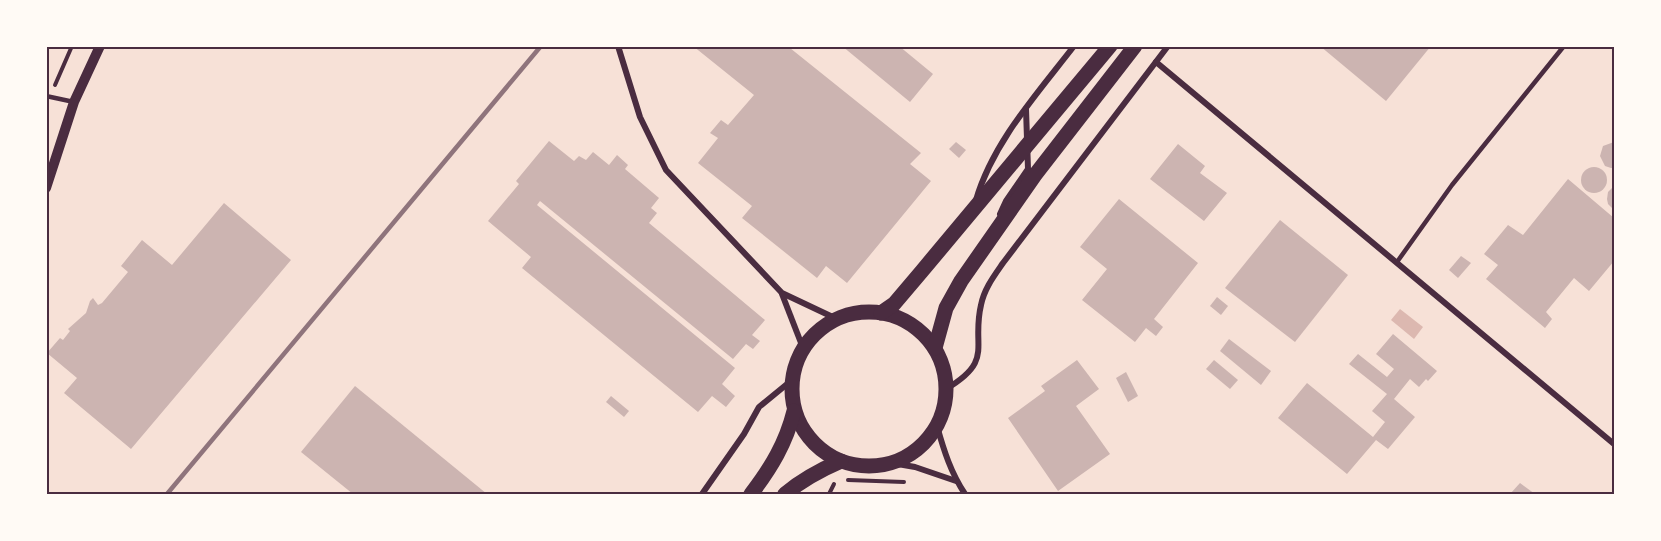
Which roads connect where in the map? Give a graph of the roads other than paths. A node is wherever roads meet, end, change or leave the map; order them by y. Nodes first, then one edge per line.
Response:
1 (100, 46) edge
2 (618, 46) edge
3 (1074, 46) edge
4 (1110, 46) edge
5 (1135, 46) edge
6 (1168, 46) edge
7 (1564, 46) edge
8 (1156, 62) junction
9 (48, 96) edge
10 (74, 102) junction
11 (1026, 109) junction
12 (1028, 143) junction
13 (46, 188) edge
14 (972, 212) junction
15 (988, 243) junction
16 (1396, 262) junction
17 (782, 293) junction
18 (881, 313) junction
19 (837, 319) junction
20 (803, 348) junction
21 (935, 348) junction
22 (792, 380) junction
23 (946, 389) junction
24 (794, 411) junction
25 (937, 426) junction
26 (1614, 444) edge
27 (841, 461) junction
28 (892, 463) junction
29 (956, 481) junction
30 (702, 495) edge
31 (751, 495) edge
32 (785, 495) edge
33 (965, 495) edge

1 - 10 street
2 - 17 street
3 - 11 street
4 - 12 main road
5 - 15 main road
6 - 8 street
7 - 16 lane
8 - 16 street
8 - 23 street
9 - 10 lane
10 - 13 street
11 - 12 street
11 - 14 street
12 - 14 main road
12 - 15 street
14 - 18 main road
15 - 21 main road
16 - 26 street
17 - 19 street
17 - 20 street
18 - 19 main road
18 - 21 main road
19 - 20 main road
20 - 22 main road
21 - 23 main road
22 - 24 main road
22 - 30 street
23 - 25 main road
24 - 27 main road
24 - 31 main road
25 - 28 main road
25 - 29 street
27 - 28 main road
27 - 32 main road
28 - 29 street
29 - 33 street

